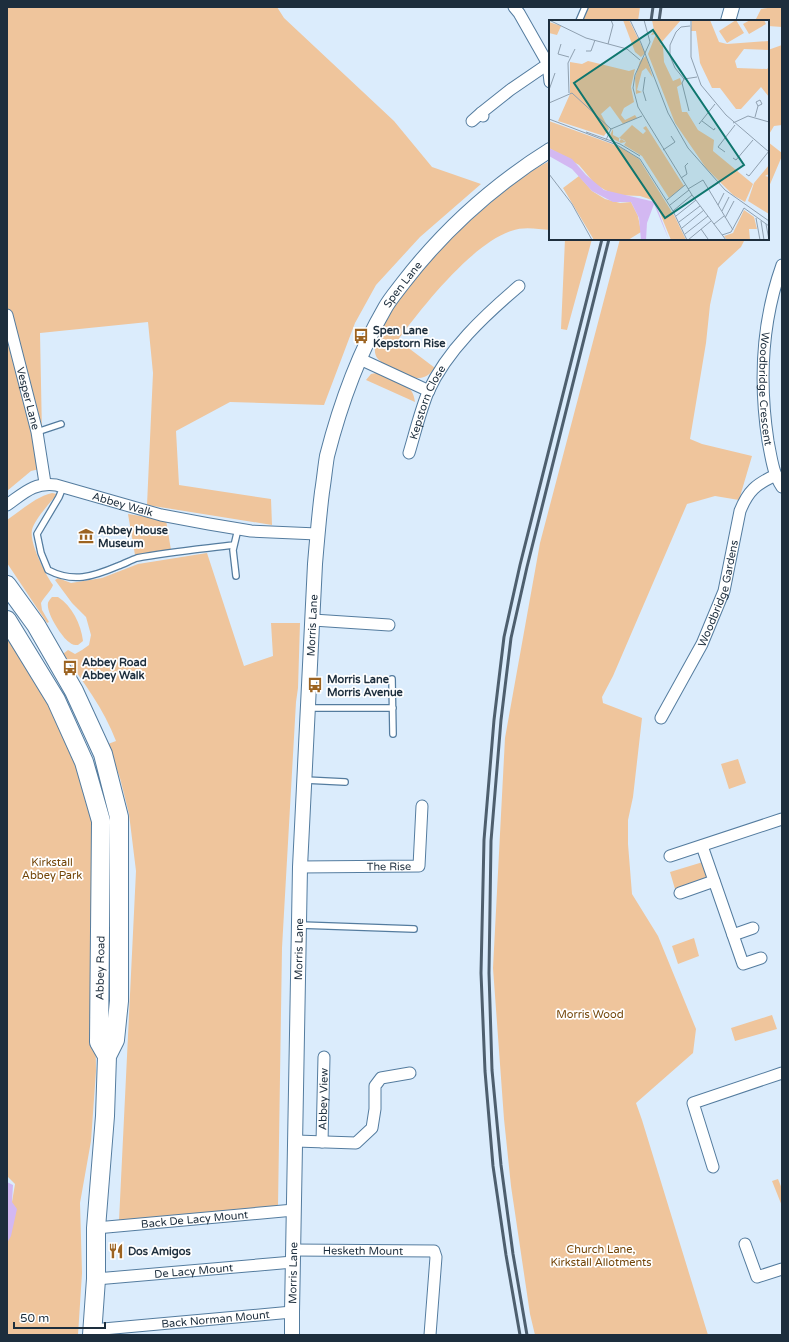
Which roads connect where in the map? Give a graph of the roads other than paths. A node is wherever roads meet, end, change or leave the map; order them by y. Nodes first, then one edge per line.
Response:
1 (514, 7) edge
2 (585, 7) edge
3 (732, 7) edge
4 (579, 20) edge
5 (728, 20) edge
6 (549, 64) edge
7 (472, 121) dead end
8 (549, 151) edge
9 (782, 265) edge
10 (519, 286) dead end
11 (7, 315) edge
12 (360, 359) junction
13 (429, 391) junction
14 (61, 424) dead end
15 (37, 432) junction
16 (409, 453) dead end
17 (776, 475) junction
18 (45, 484) junction
19 (63, 486) junction
20 (782, 487) edge
21 (7, 505) edge
22 (238, 529) junction
23 (317, 534) junction
24 (234, 545) junction
25 (315, 564) joint
26 (236, 576) dead end
27 (7, 585) edge
28 (7, 620) edge
29 (313, 620) junction
30 (389, 625) dead end
31 (392, 679) dead end
32 (308, 708) junction
33 (393, 708) junction
34 (660, 718) dead end
35 (393, 734) dead end
36 (304, 780) junction
37 (345, 782) dead end
38 (422, 806) dead end
39 (782, 819) edge
40 (702, 846) junction
41 (670, 856) dead end
42 (300, 867) junction
43 (714, 881) junction
44 (680, 893) dead end
45 (300, 925) junction
46 (753, 928) dead end
47 (414, 929) dead end
48 (733, 935) junction
49 (761, 958) dead end
50 (107, 1056) junction
51 (324, 1057) dead end
52 (410, 1073) dead end
53 (782, 1073) edge
54 (296, 1140) junction
55 (322, 1142) junction
56 (713, 1167) dead end
57 (294, 1210) junction
58 (96, 1228) junction
59 (745, 1244) dead end
60 (293, 1256) junction
61 (782, 1269) edge
62 (96, 1279) junction
63 (292, 1312) junction
64 (92, 1333) edge
65 (292, 1335) edge
66 (430, 1335) edge

1 - 6 street
2 - 4 lane
3 - 5 street
6 - 7 street
8 - 12 street, Spen Lane
9 - 17 street, Woodbridge Crescent
10 - 13 street, Kepstorn Close
11 - 15 street, Vesper Lane
12 - 13 street
12 - 23 street, Spen Lane
13 - 16 street, Kepstorn Close
14 - 15 lane
15 - 18 street, Vesper Lane
17 - 20 street, Woodbridge Crescent
17 - 34 street, Woodbridge Gardens
18 - 19 street, Abbey Walk
18 - 21 street, Abbey Walk
19 - 22 street, Abbey Walk
19 - 24 lane
22 - 23 street, Abbey Walk
22 - 24 lane
23 - 25 street, Spen Lane
24 - 26 lane
25 - 29 street, Morris Lane
27 - 50 main road
28 - 50 main road, Abbey Road
29 - 30 street
29 - 32 street, Morris Lane
31 - 33 lane
32 - 33 lane
32 - 36 street, Morris Lane
33 - 35 lane
36 - 37 lane
36 - 42 street, Morris Lane
38 - 42 street, The Rise
39 - 40 street
40 - 41 street
40 - 43 street
42 - 45 street, Morris Lane
43 - 44 street
43 - 48 street
45 - 47 lane
45 - 54 street, Morris Lane
46 - 48 street
48 - 49 street
50 - 58 main road, Abbey Road
51 - 55 street, Abbey View
52 - 55 street
53 - 56 street
54 - 55 street
54 - 57 street, Morris Lane
57 - 58 street, Back De Lacy Mount
57 - 60 street, Morris Lane
58 - 62 main road, Abbey Road
59 - 61 street
60 - 62 street, De Lacy Mount
60 - 63 street, Morris Lane
60 - 66 street, Hesketh Mount
62 - 64 main road, Abbey Road
63 - 64 street, Back Norman Mount
63 - 65 street, Morris Lane

